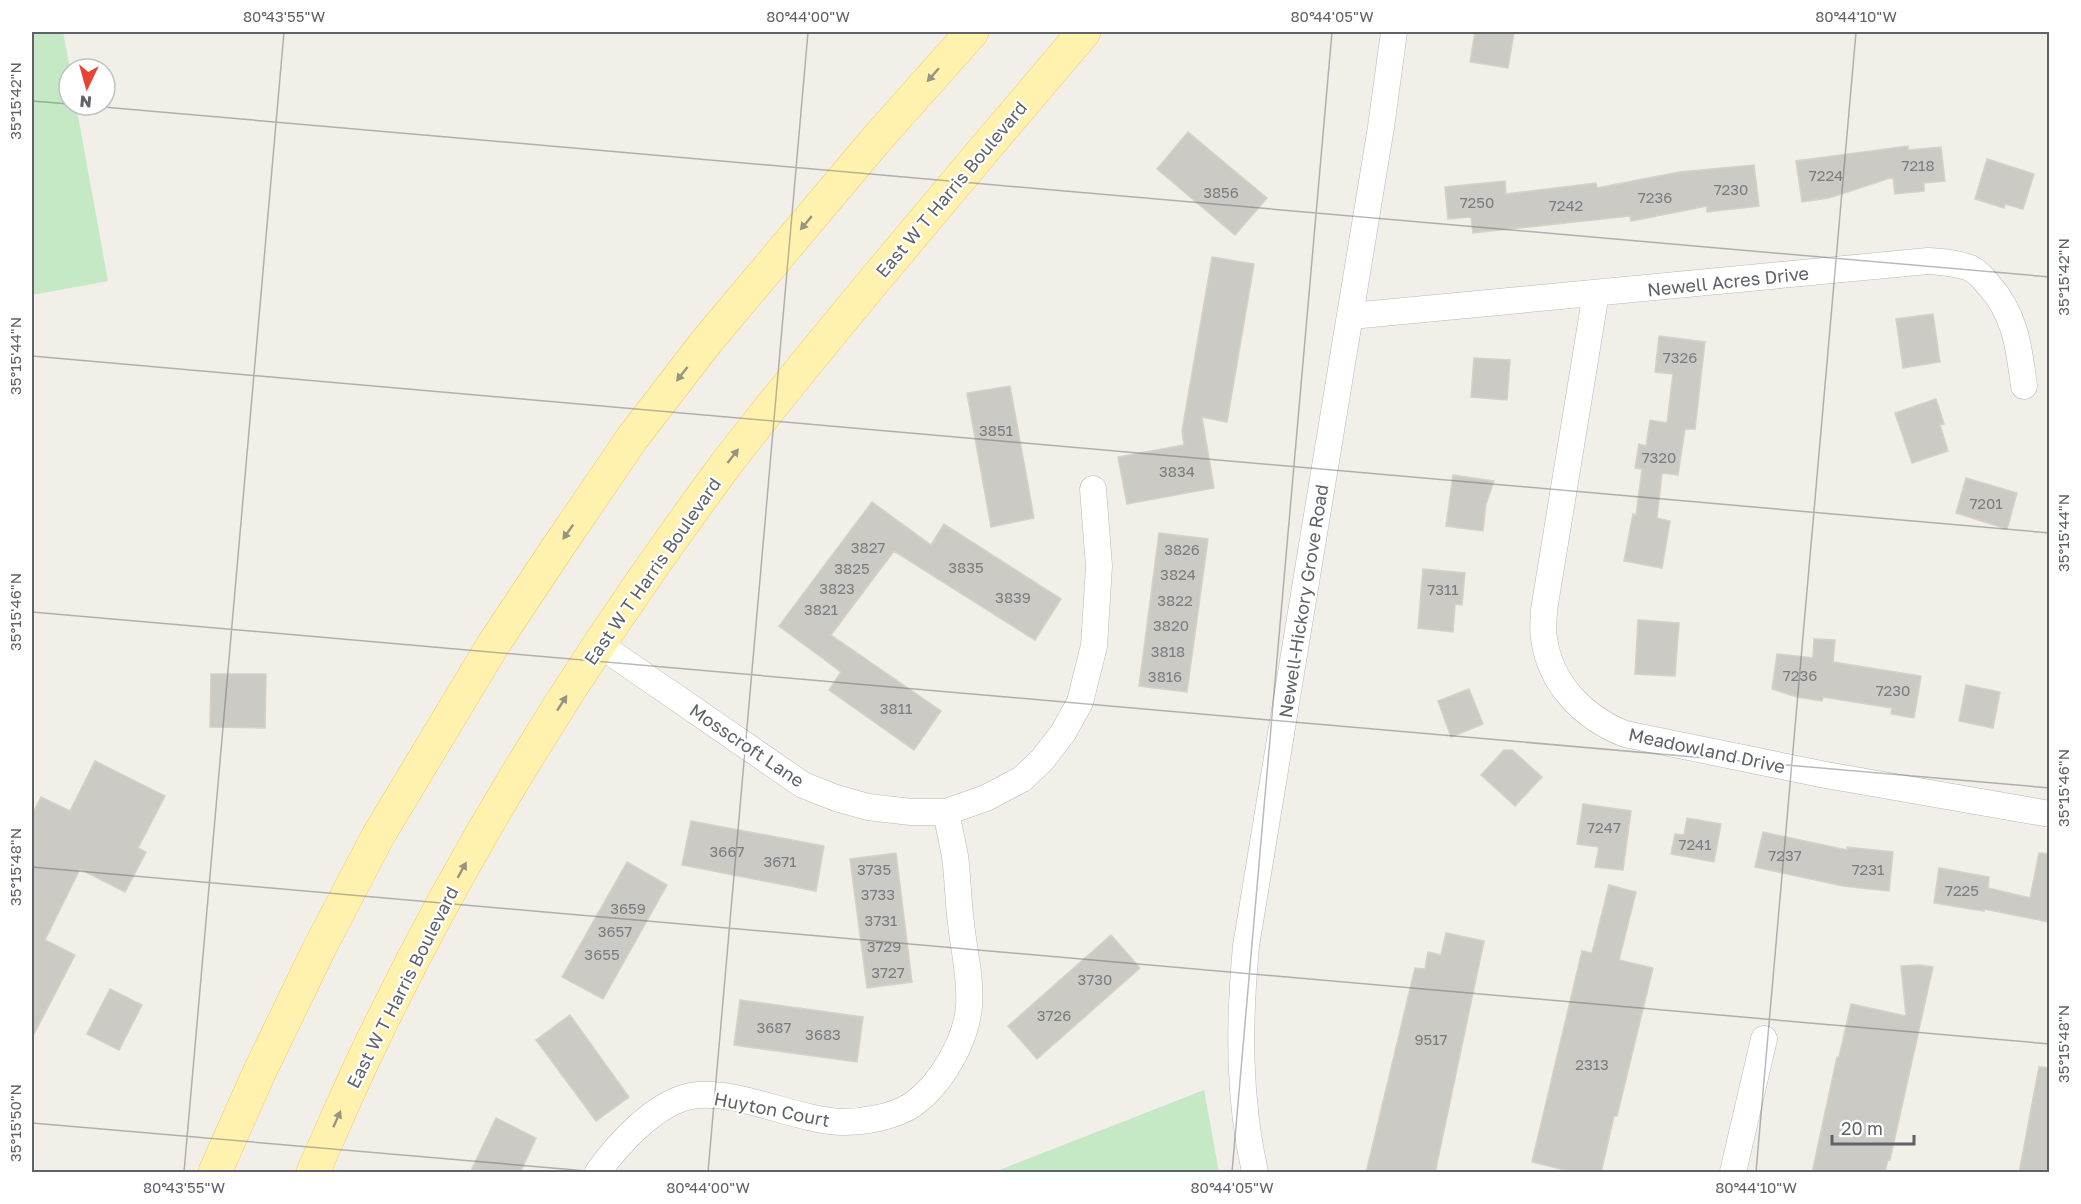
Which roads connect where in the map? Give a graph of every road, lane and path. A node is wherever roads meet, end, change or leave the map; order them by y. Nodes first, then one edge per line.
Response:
1 (972, 32) edge
2 (1084, 32) edge
3 (1394, 32) edge
4 (1596, 293) junction
5 (1351, 316) junction
6 (2024, 386) dead end
7 (1093, 489) dead end
8 (600, 645) junction
9 (946, 812) junction
10 (2049, 814) edge
11 (1764, 1040) dead end
12 (215, 1173) edge
13 (313, 1173) edge
14 (598, 1173) edge
15 (1255, 1173) edge
16 (1733, 1173) edge

1 -> 12 main road
8 -> 2 main road, East W T Harris Boulevard
3 - 5 street, Newell-Hickory Grove Road
4 - 5 street, Newell Acres Drive
4 - 6 street, Newell Acres Drive
4 - 10 street, Meadowland Drive
5 - 15 street, Newell-Hickory Grove Road
7 - 9 street, Mosscroft Lane
8 - 9 street, Mosscroft Lane
13 -> 8 main road, East W T Harris Boulevard
9 - 14 street, Huyton Court
11 - 16 street

